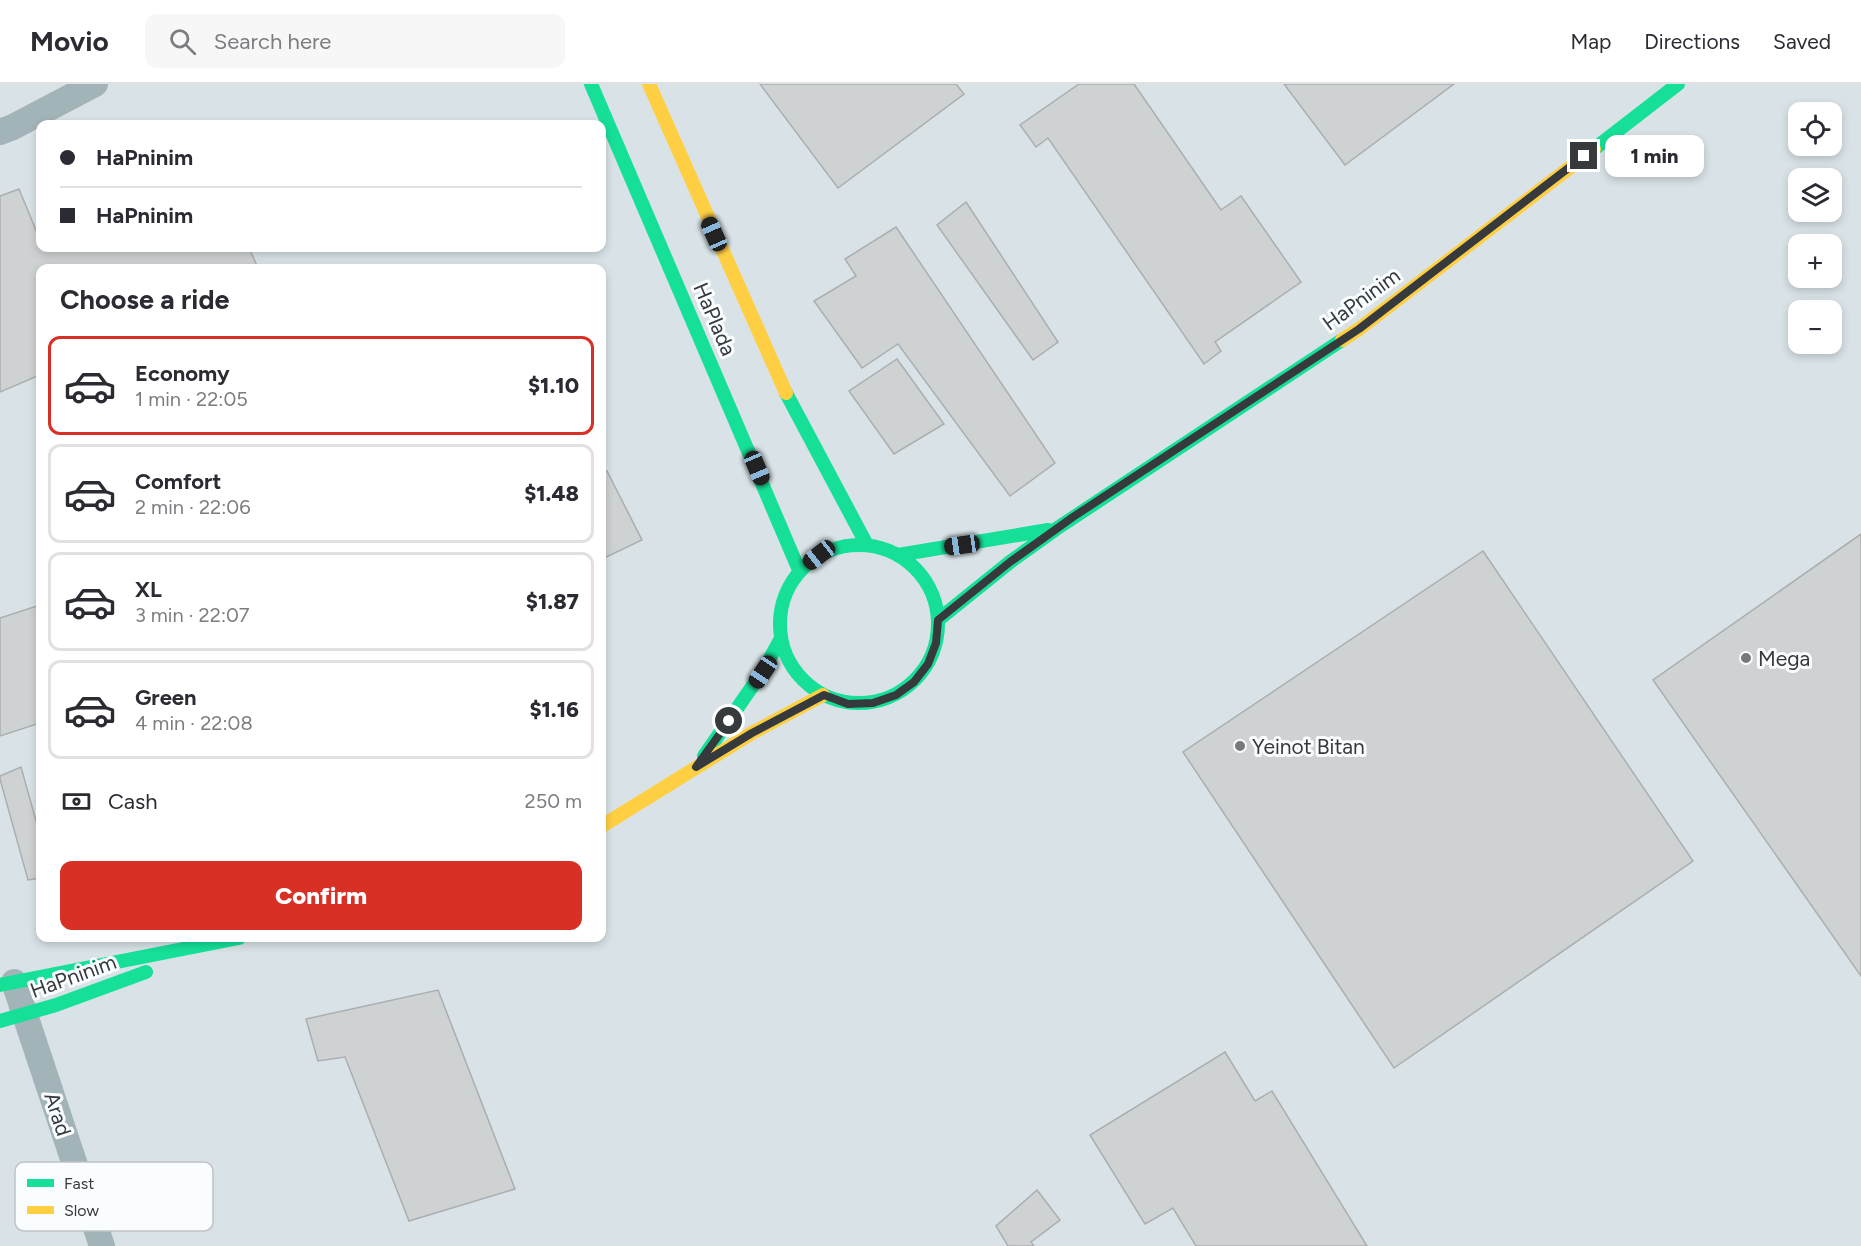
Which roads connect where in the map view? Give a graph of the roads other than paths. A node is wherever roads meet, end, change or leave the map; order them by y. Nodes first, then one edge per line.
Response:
1 (95, 84) edge
2 (591, 84) edge
3 (649, 84) edge
4 (1678, 84) edge
5 (0, 132) edge
6 (1056, 529) junction
7 (867, 545) junction
8 (898, 555) junction
9 (800, 570) junction
10 (938, 620) junction
11 (780, 640) junction
12 (824, 695) junction
13 (696, 767) junction
14 (606, 823) edge
15 (217, 942) edge
16 (224, 942) edge
17 (7, 983) edge
18 (26, 1015) junction
19 (0, 1021) edge
20 (74, 1162) edge
21 (97, 1231) edge
22 (102, 1246) edge

1 - 5 street
2 - 9 street, HaPlada
3 - 7 street, HaPlada
4 - 6 street, HaPninim
6 - 8 street, HaPninim
6 - 10 street, HaPninim
7 - 8 street
7 - 9 street
8 - 10 street
9 - 11 street
10 - 12 street
11 - 12 street
11 - 13 street
12 - 13 street
13 - 14 street
15 - 17 street, HaPninim
16 - 18 street, HaPninim
17 - 18 street, Arad
18 - 19 street, HaPninim
18 - 20 street, Arad
21 - 22 street, Arad

